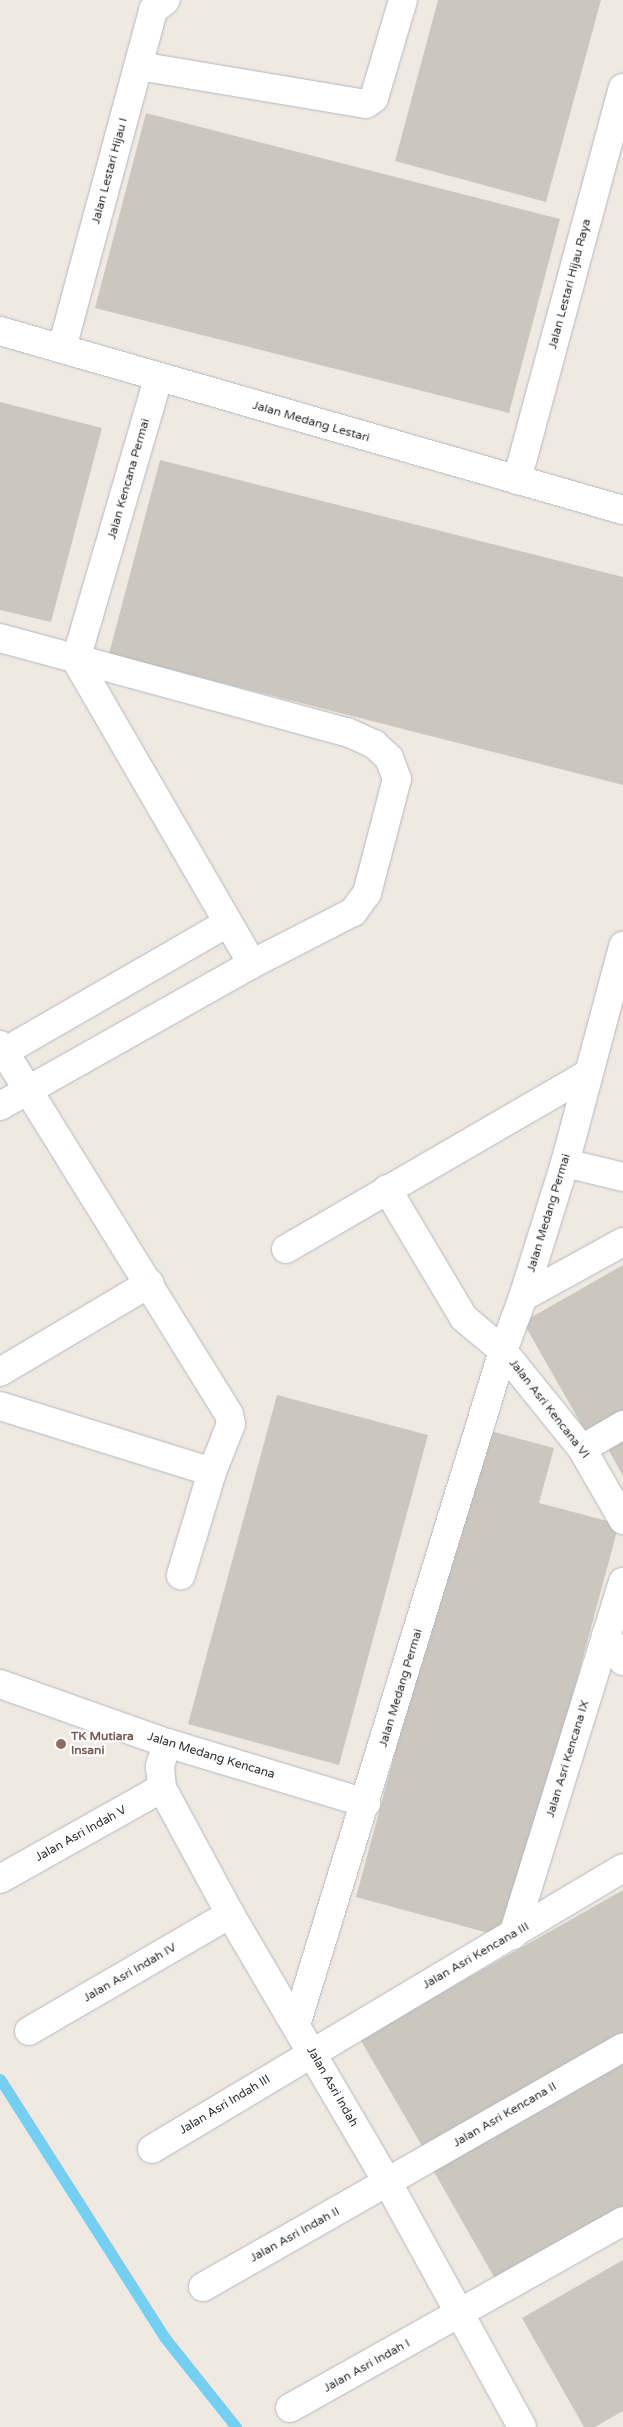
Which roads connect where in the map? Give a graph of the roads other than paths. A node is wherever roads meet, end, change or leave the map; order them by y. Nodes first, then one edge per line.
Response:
1 (166, 0) edge
2 (403, 0) edge
3 (139, 66) junction
4 (623, 88) edge
5 (614, 148) edge
6 (0, 331) edge
7 (62, 348) junction
8 (158, 379) junction
9 (517, 480) junction
10 (623, 510) edge
11 (0, 638) edge
12 (76, 660) junction
13 (227, 923) junction
14 (623, 946) edge
15 (252, 964) junction
16 (616, 1002) edge
17 (2, 1048) edge
18 (588, 1074) junction
19 (29, 1089) junction
20 (0, 1106) edge
21 (565, 1162) junction
22 (623, 1177) edge
23 (387, 1189) junction
24 (623, 1242) edge
25 (286, 1248) dead end
26 (150, 1283) junction
27 (523, 1298) junction
28 (503, 1351) junction
29 (0, 1372) edge
30 (0, 1406) edge
31 (623, 1425) edge
32 (582, 1449) junction
33 (212, 1472) junction
34 (623, 1520) edge
35 (181, 1575) dead end
36 (623, 1582) edge
37 (606, 1635) junction
38 (623, 1661) edge
39 (8, 1694) edge
40 (168, 1743) junction
41 (162, 1788) junction
42 (366, 1803) junction
43 (623, 1868) edge
44 (0, 1879) edge
45 (230, 1914) junction
46 (514, 1935) junction
47 (296, 2025) junction
48 (29, 2031) dead end
49 (623, 2047) edge
50 (313, 2052) junction
51 (152, 2149) dead end
52 (388, 2183) junction
53 (623, 2221) edge
54 (203, 2287) dead end
55 (452, 2319) junction
56 (290, 2408) dead end
57 (522, 2427) edge

1 - 3 street, Jalan Lestari Hijau I
2 - 3 street
3 - 7 street, Jalan Lestari Hijau I
4 - 5 street, Jalan Lestari Hijau Raya
5 - 9 street, Jalan Lestari Hijau Raya
6 - 7 street, Jalan Medang Lestari
7 - 8 street, Jalan Medang Lestari
8 - 9 street, Jalan Medang Lestari
8 - 12 street, Jalan Kencana Permai
9 - 10 street, Jalan Medang Lestari
11 - 12 street
12 - 13 street
12 - 15 street
13 - 15 street
13 - 17 street
14 - 16 street, Jalan Medang Permai
15 - 19 street
16 - 18 street, Jalan Medang Permai
17 - 19 street
18 - 21 street, Jalan Medang Permai
18 - 23 street
19 - 20 street
19 - 26 street
21 - 22 street
21 - 27 street, Jalan Medang Permai
23 - 25 street
23 - 28 street
24 - 27 street
26 - 29 street
26 - 33 street
27 - 28 street, Jalan Medang Permai
28 - 32 street, Jalan Asri Kencana VI
28 - 42 street, Jalan Medang Permai
30 - 33 street
31 - 32 street
32 - 34 street, Jalan Asri Kencana VI
33 - 35 street
36 - 37 street, Jalan Asri Kencana IX
37 - 38 street
37 - 46 street, Jalan Asri Kencana IX
39 - 40 street, Jalan Medang Kencana
40 - 41 street, Jalan Asri Indah
40 - 42 street, Jalan Medang Kencana
41 - 44 street, Jalan Asri Indah V
41 - 45 street, Jalan Asri Indah
42 - 47 street, Jalan Medang Permai
43 - 46 street, Jalan Asri Kencana III
45 - 47 street, Jalan Asri Indah
45 - 48 street, Jalan Asri Indah IV
46 - 50 street, Jalan Asri Kencana III
47 - 50 street, Jalan Asri Indah
49 - 52 street, Jalan Asri Kencana II
50 - 51 street, Jalan Asri Indah III
50 - 52 street, Jalan Asri Indah
52 - 54 street, Jalan Asri Indah II
52 - 55 street, Jalan Asri Indah
53 - 55 street, Jalan Asri Indah I
55 - 56 street, Jalan Asri Indah I
55 - 57 street, Jalan Asri Indah

